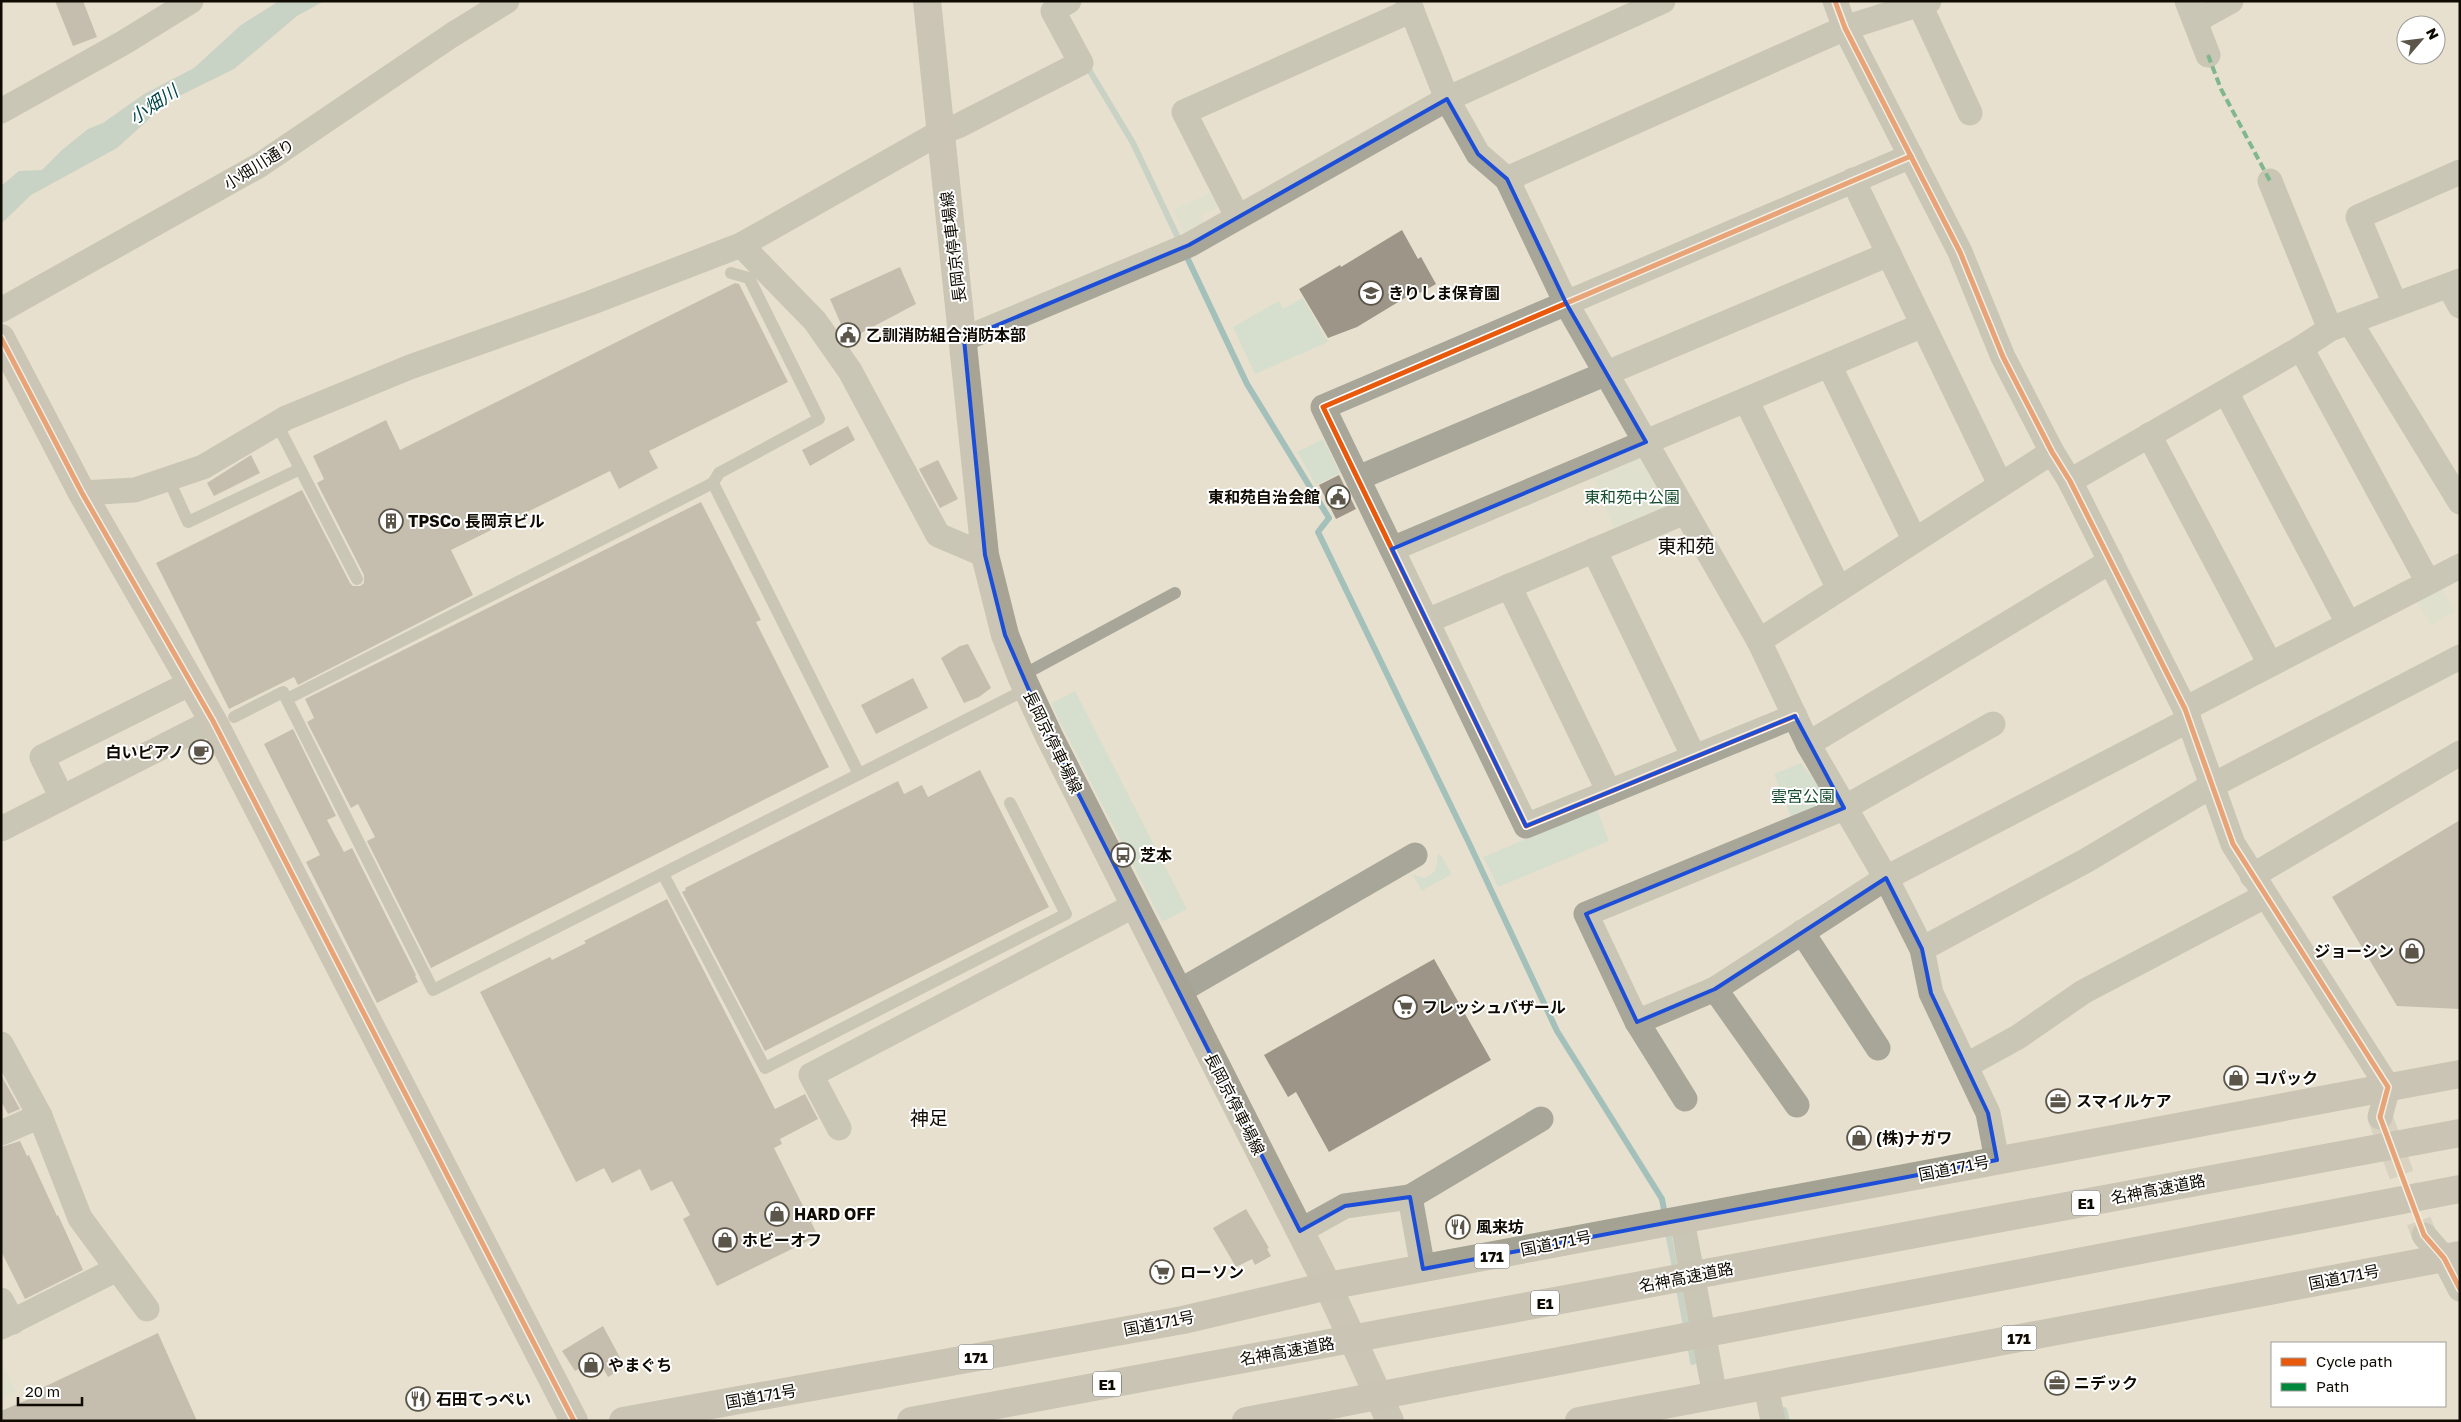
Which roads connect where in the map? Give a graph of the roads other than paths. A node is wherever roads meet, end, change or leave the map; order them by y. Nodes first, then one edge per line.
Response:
1 (191, 1) edge
2 (507, 1) edge
3 (926, 1) edge
4 (1069, 1) edge
5 (1663, 1) edge
6 (1835, 1) edge
7 (2231, 1) edge
8 (1925, 3) edge
9 (1410, 6) edge
10 (2191, 11) edge
11 (1845, 28) junction
12 (2208, 55) dead end
13 (1447, 99) junction
14 (1, 111) edge
15 (1970, 113) dead end
16 (939, 133) junction
17 (1911, 156) junction
18 (2460, 172) edge
19 (1507, 179) junction
20 (1854, 180) junction
21 (2270, 181) dead end
22 (1237, 216) junction
23 (741, 245) junction
24 (1889, 254) junction
25 (731, 273) dead end
26 (2456, 291) edge
27 (1566, 303) junction
28 (2396, 304) junction
29 (1, 310) edge
30 (1923, 325) junction
31 (2340, 326) junction
32 (1, 338) edge
33 (964, 339) junction
34 (2301, 348) junction
35 (1829, 365) junction
36 (1606, 373) junction
37 (2226, 392) junction
38 (1746, 400) junction
39 (277, 424) junction
40 (2150, 435) junction
41 (1646, 442) junction
42 (2052, 452) junction
43 (300, 469) junction
44 (168, 478) junction
45 (1358, 478) junction
46 (2070, 481) junction
47 (713, 483) junction
48 (2000, 484) junction
49 (82, 493) junction
50 (2460, 502) edge
51 (1685, 512) junction
52 (1914, 539) junction
53 (1392, 549) junction
54 (1594, 550) junction
55 (985, 555) junction
56 (2111, 562) junction
57 (2460, 566) edge
58 (357, 579) dead end
59 (2428, 582) junction
60 (1509, 586) junction
61 (1839, 588) junction
62 (1175, 593) dead end
63 (1427, 621) junction
64 (2348, 623) junction
65 (1759, 641) junction
66 (2460, 657) edge
67 (2270, 664) junction
68 (191, 683) junction
69 (1024, 683) junction
70 (287, 699) junction
71 (2187, 714) junction
72 (1795, 716) junction
73 (224, 719) junction
74 (1993, 724) dead end
75 (1808, 744) junction
76 (2460, 753) edge
77 (1694, 757) junction
78 (859, 774) junction
79 (2213, 785) junction
80 (1608, 792) junction
81 (62, 798) junction
82 (1010, 803) dead end
83 (1844, 808) junction
84 (1, 829) edge
85 (1415, 855) dead end
86 (663, 874) junction
87 (1886, 878) junction
88 (2258, 886) junction
89 (1135, 905) junction
90 (1802, 932) junction
91 (1922, 949) junction
92 (1715, 989) junction
93 (1178, 992) junction
94 (1637, 1022) junction
95 (1, 1044) edge
96 (1878, 1048) dead end
97 (1967, 1065) junction
98 (2460, 1074) edge
99 (2388, 1087) junction
100 (1685, 1099) dead end
101 (1797, 1105) dead end
102 (40, 1116) junction
103 (2380, 1118) tunnel mouth
104 (1541, 1119) dead end
105 (838, 1128) dead end
106 (1, 1133) edge
107 (2460, 1133) edge
108 (1997, 1160) junction
109 (2460, 1189) edge
110 (1410, 1197) junction
111 (1672, 1222) junction
112 (1300, 1231) junction
113 (2424, 1235) tunnel mouth
114 (2452, 1257) edge
115 (1423, 1268) junction
116 (117, 1269) junction
117 (1328, 1286) junction
118 (2460, 1289) edge
119 (1, 1300) edge
120 (147, 1309) dead end
121 (7, 1324) edge
122 (1766, 1386) junction
123 (1715, 1396) junction
124 (574, 1421) edge
125 (623, 1421) edge
126 (912, 1421) edge
127 (1246, 1421) edge
128 (1390, 1421) edge
129 (1579, 1421) edge
130 (1773, 1421) edge

1 - 14 street
2 - 29 street, 小畑川通り
3 - 16 main road, 長岡京停車場線
4 - 16 street
5 - 13 street
6 - 11 street
7 - 10 street
8 - 11 street
8 - 15 street
9 - 13 street
9 - 22 street
10 - 12 street
11 - 17 street
11 - 19 street
13 - 19 street
13 - 22 street
16 - 23 street
16 - 33 main road, 長岡京停車場線
17 - 20 street
17 - 42 street
18 - 28 street
19 - 27 street
20 - 24 street
20 - 27 street
21 - 31 street
22 - 33 street
23 - 39 street
23 - 55 street
24 - 30 street
24 - 36 street
25 - 47 lane
26 - 28 street
27 - 36 street
27 - 45 street
28 - 31 street
30 - 35 street
30 - 48 street
31 - 34 street
31 - 50 street
32 - 49 main road
33 - 55 main road, 長岡京停車場線
34 - 37 street
34 - 59 street
35 - 38 street
35 - 52 street
36 - 41 street
36 - 45 street
37 - 40 street
37 - 64 street
38 - 41 street
38 - 61 street
39 - 43 lane
39 - 44 street
40 - 46 street
40 - 67 street
41 - 51 street
41 - 53 street
42 - 46 street
42 - 48 street
43 - 44 lane
43 - 58 lane
44 - 49 street
45 - 53 street
46 - 56 street
47 - 70 lane
47 - 78 lane
48 - 52 street
49 - 68 main road
51 - 54 street
51 - 65 street
52 - 61 street
53 - 63 street
54 - 60 street
54 - 77 street
55 - 69 main road, 長岡京停車場線
56 - 71 street
56 - 75 street
57 - 59 street
59 - 64 street
60 - 63 street
60 - 80 street
61 - 65 street
62 - 69 lane
63 - 80 street
64 - 67 street
65 - 72 street
66 - 79 street
67 - 71 street
68 - 73 main road
68 - 81 street
69 - 78 lane
69 - 89 main road, 長岡京停車場線
70 - 73 lane
70 - 86 lane
71 - 79 street
71 - 87 street
72 - 75 street
72 - 77 street
73 - 81 street
73 - 124 main road
74 - 83 street
75 - 83 street
76 - 88 street
77 - 80 street
78 - 86 lane
79 - 88 street
79 - 91 street
81 - 84 street
82 - 86 lane
83 - 87 street
83 - 94 street
85 - 93 street
87 - 90 street
87 - 91 street
88 - 97 street
88 - 99 street
89 - 93 main road, 長岡京停車場線
89 - 105 street
90 - 92 street
90 - 96 street
91 - 97 street
92 - 94 street
92 - 101 street
93 - 112 main road, 長岡京停車場線
94 - 100 street
95 - 102 street
97 - 108 street
98 - 99 highway, 国道171号 / 171
99 - 103 street
99 - 108 highway, 国道171号 / 171
102 - 106 street
102 - 116 street
104 - 110 street
107 - 126 highway, 名神高速道路 / E1, bridge
108 - 111 highway, 国道171号 / 171
109 - 127 highway, bridge
110 - 112 street
110 - 115 street
111 - 115 highway, 国道171号 / 171
111 - 123 street
112 - 117 main road, 長岡京停車場線
113 - 114 street
114 - 118 street
114 - 122 highway, 国道171号 / 171
115 - 117 highway, 国道171号 / 171
116 - 120 street
116 - 121 street
117 - 125 highway, 国道171号 / 171
117 - 128 main road, 長岡京停車場線
119 - 121 street
122 - 123 highway, 国道171号 / 171
122 - 130 street
123 - 129 highway, 国道171号 / 171

